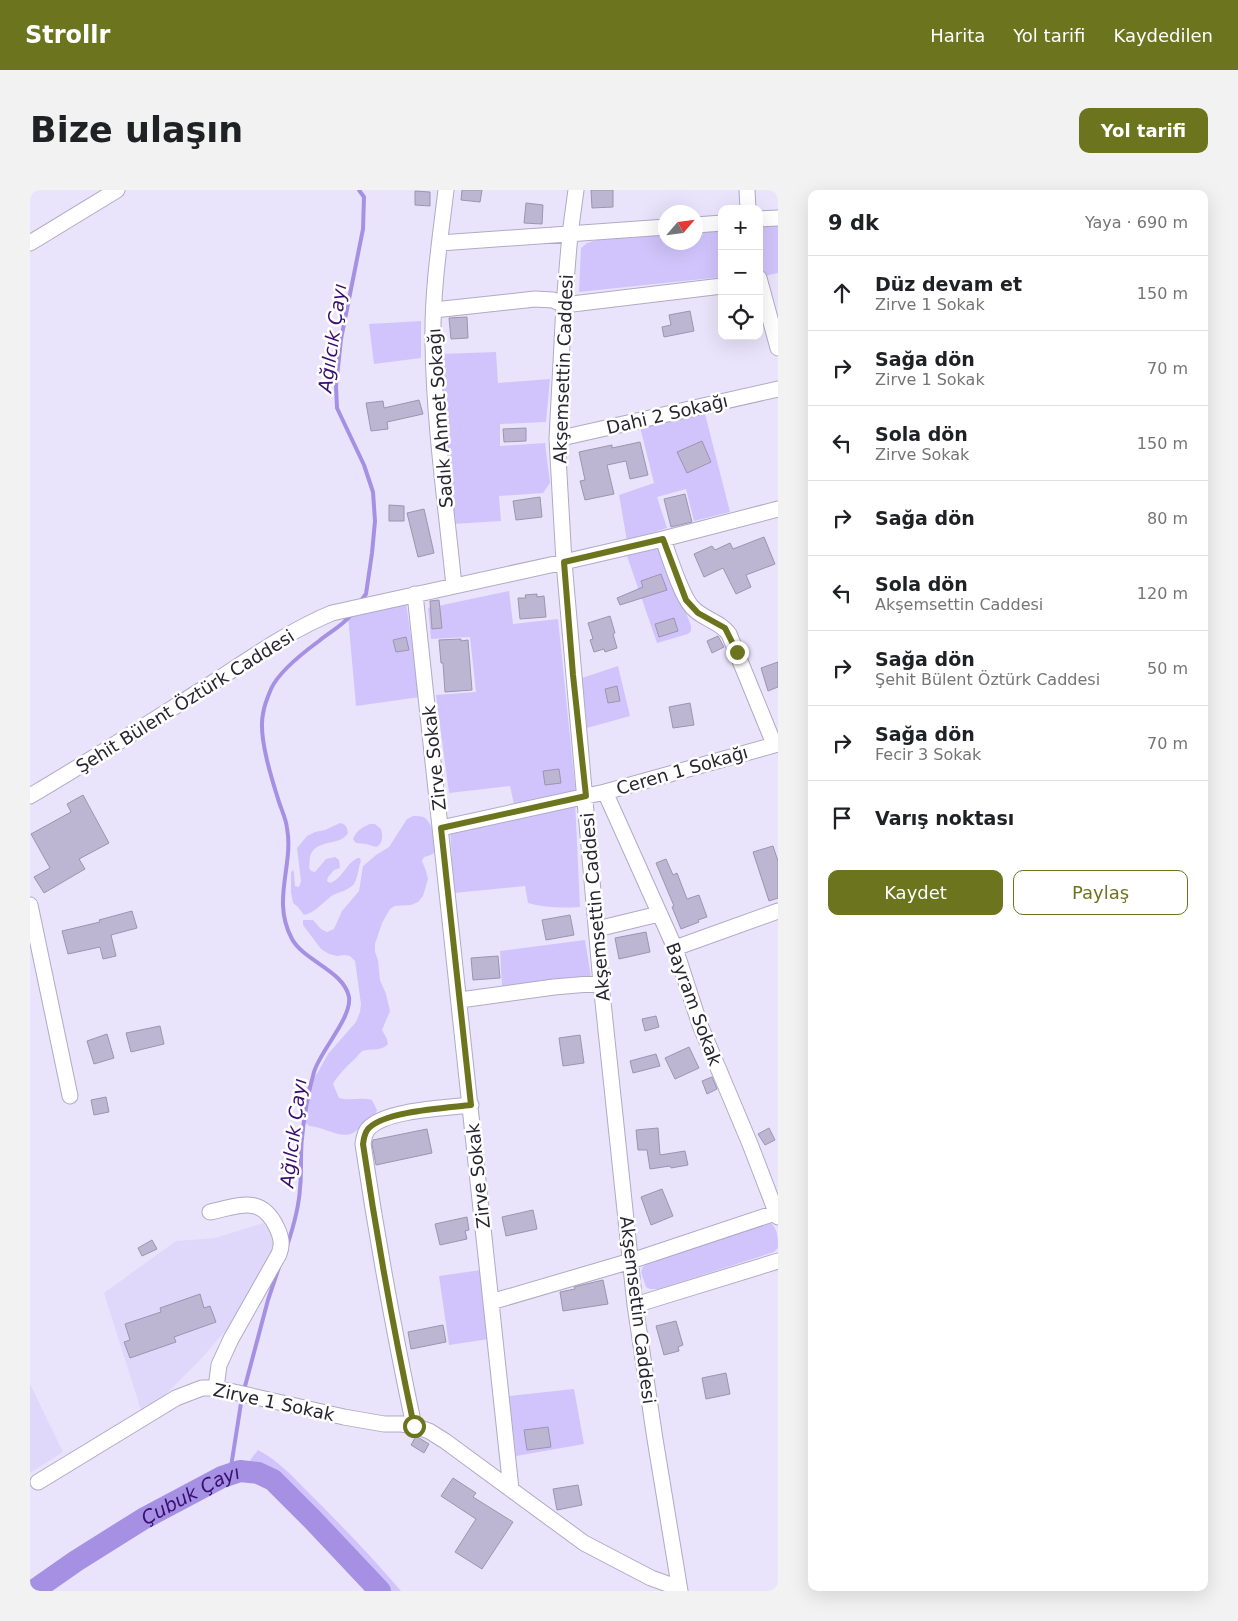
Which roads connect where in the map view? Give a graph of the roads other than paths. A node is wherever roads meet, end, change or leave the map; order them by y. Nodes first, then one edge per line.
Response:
1 (117, 190) edge
2 (446, 190) edge
3 (576, 190) edge
4 (747, 190) edge
5 (748, 205) edge
6 (778, 218) edge
7 (763, 220) edge
8 (718, 222) edge
9 (703, 223) edge
10 (658, 228) edge
11 (570, 234) junction
12 (30, 243) edge
13 (440, 243) junction
14 (718, 286) edge
15 (763, 292) edge
16 (564, 305) junction
17 (434, 310) junction
18 (778, 348) edge
19 (778, 390) edge
20 (557, 439) junction
21 (778, 509) edge
22 (663, 539) junction
23 (564, 562) junction
24 (454, 586) junction
25 (415, 594) junction
26 (776, 744) edge
27 (605, 792) junction
28 (30, 796) edge
29 (586, 796) junction
30 (441, 828) junction
31 (30, 906) edge
32 (778, 911) edge
33 (659, 914) junction
34 (597, 929) junction
35 (675, 948) junction
36 (601, 982) junction
37 (460, 1000) junction
38 (70, 1096) dead end
39 (471, 1105) junction
40 (210, 1212) dead end
41 (777, 1214) edge
42 (631, 1261) junction
43 (778, 1261) edge
44 (491, 1302) junction
45 (635, 1305) junction
46 (216, 1388) junction
47 (414, 1426) junction
48 (38, 1482) dead end
49 (511, 1489) junction
50 (680, 1589) edge

1 - 12 street
2 - 13 street, Sadık Ahmet Sokağı
3 - 11 street, Akşemsettin Caddesi
4 - 5 street
6 - 7 street
8 - 9 street
10 - 11 street
11 - 13 street
11 - 16 street, Akşemsettin Caddesi
13 - 17 street, Sadık Ahmet Sokağı
14 - 16 street
15 - 18 street
16 - 17 street
16 - 20 street, Akşemsettin Caddesi
17 - 24 street, Sadık Ahmet Sokağı
19 - 20 street, Dahi 2 Sokağı
20 - 23 street, Akşemsettin Caddesi
21 - 22 street
22 - 23 street
22 - 26 street
23 - 24 street
23 - 29 street, Akşemsettin Caddesi
24 - 25 street
25 - 28 street, Şehit Bülent Öztürk Caddesi
25 - 30 street, Zirve Sokak
26 - 27 street, Ceren 1 Sokağı
27 - 29 street, Ceren 1 Sokağı
27 - 33 street, Bayram Sokak
29 - 30 street, Ceren 1 Sokağı
29 - 34 street, Akşemsettin Caddesi
30 - 37 street, Zirve Sokak
31 - 38 street
32 - 35 street
33 - 34 street
33 - 35 street, Bayram Sokak
34 - 36 street, Akşemsettin Caddesi
35 - 41 street, Bayram Sokak
36 - 37 street
36 - 42 street, Akşemsettin Caddesi
37 - 39 street, Zirve Sokak
39 - 44 street, Zirve Sokak
39 - 47 street
40 - 46 street
41 - 42 street
42 - 44 street
42 - 45 street, Akşemsettin Caddesi
43 - 45 street
44 - 49 street, Zirve Sokak
45 - 50 street, Akşemsettin Caddesi
46 - 47 street, Zirve 1 Sokak
46 - 48 street, Zirve 1 Sokak
47 - 49 street, Zirve 1 Sokak
49 - 50 street, Zirve 1 Sokak

